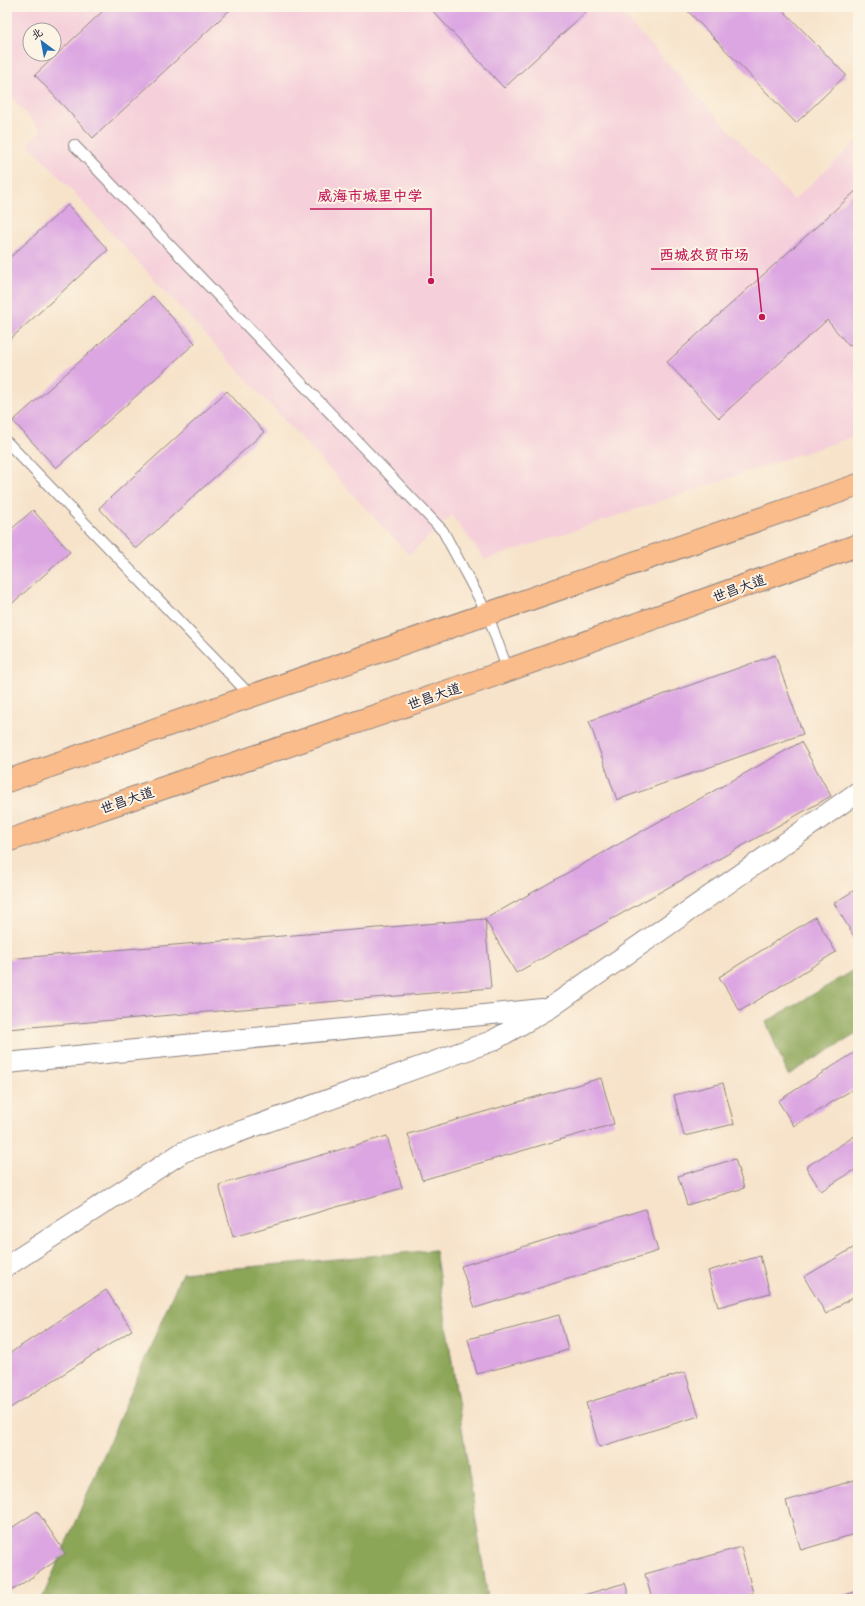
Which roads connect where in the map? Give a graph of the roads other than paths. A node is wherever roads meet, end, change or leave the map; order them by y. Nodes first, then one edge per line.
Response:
1 (74, 146) dead end
2 (7, 442) edge
3 (858, 485) edge
4 (858, 545) edge
5 (487, 613) junction
6 (508, 671) junction
7 (250, 696) junction
8 (7, 781) edge
9 (858, 792) edge
10 (7, 841) edge
11 (550, 1008) junction
12 (7, 1063) edge
13 (7, 1266) edge

1 - 5 lane
2 - 7 lane
3 - 5 main road
4 - 6 main road, 世昌大道
5 - 6 lane
5 - 7 main road
6 - 10 main road, 世昌大道
7 - 8 main road
9 - 11 street
11 - 12 street
11 - 13 street

